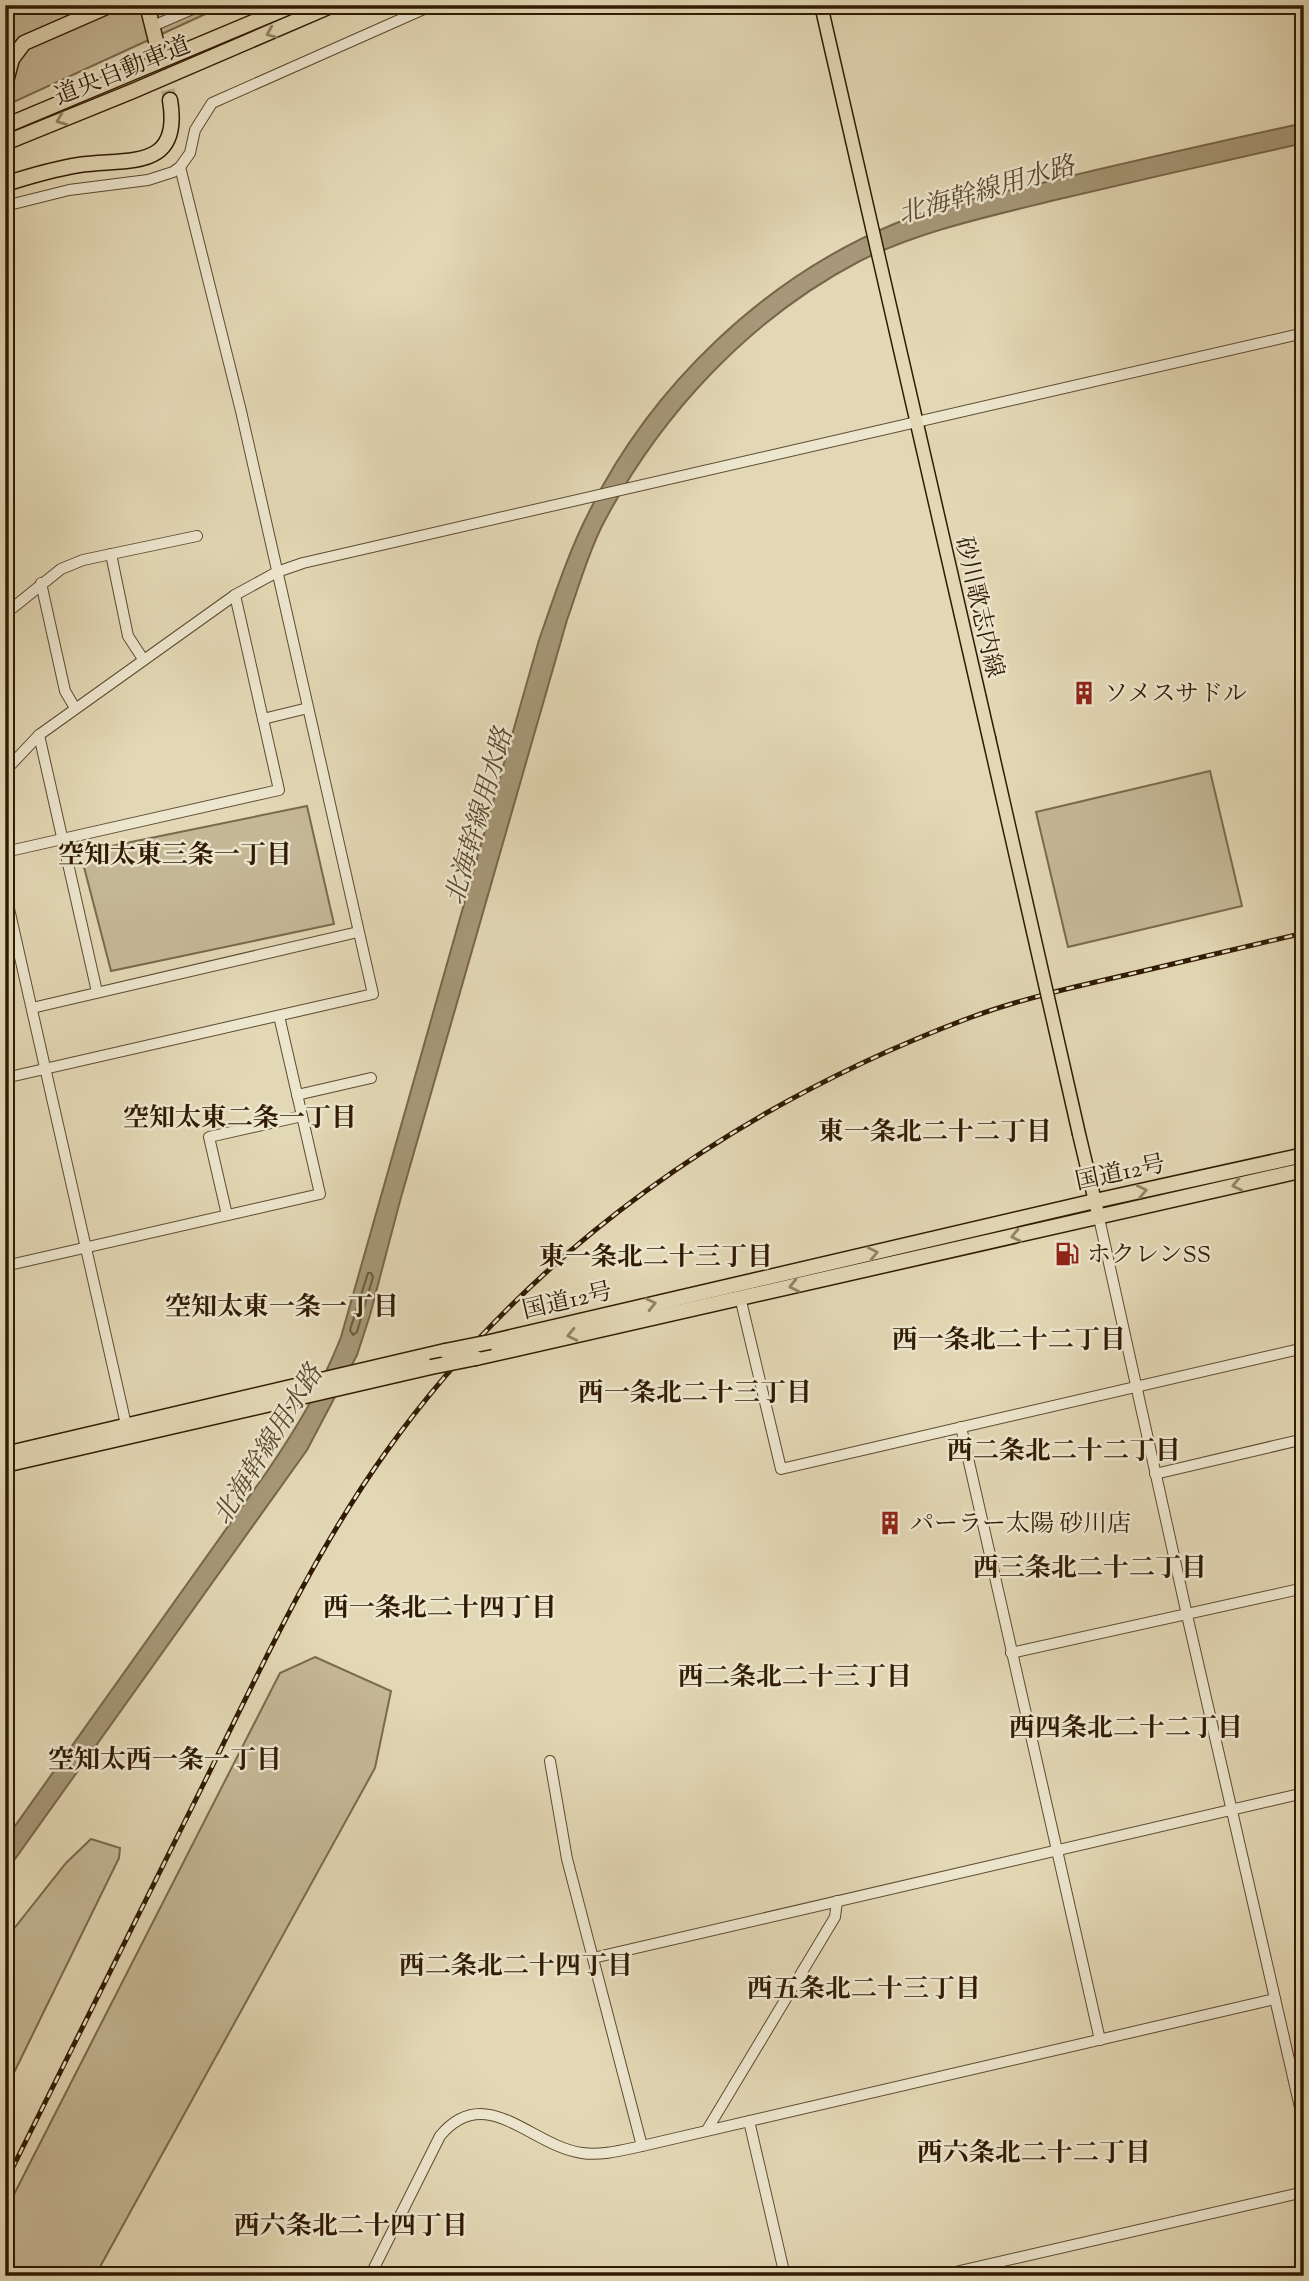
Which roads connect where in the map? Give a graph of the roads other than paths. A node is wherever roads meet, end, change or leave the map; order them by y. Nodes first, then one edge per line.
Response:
1 (111, 5) edge
2 (147, 5) edge
3 (202, 5) edge
4 (294, 5) edge
5 (333, 5) edge
6 (433, 5) edge
7 (821, 5) edge
8 (412, 10) edge
9 (153, 26) junction
10 (157, 45) tunnel mouth
11 (5, 85) edge
12 (170, 100) tunnel mouth
13 (5, 126) edge
14 (5, 143) edge
15 (180, 167) junction
16 (5, 184) edge
17 (5, 206) edge
18 (1304, 333) edge
19 (916, 422) junction
20 (197, 536) dead end
21 (111, 554) junction
22 (277, 572) junction
23 (41, 583) junction
24 (234, 595) junction
25 (5, 614) edge
26 (143, 659) junction
27 (75, 708) junction
28 (308, 708) junction
29 (263, 719) junction
30 (38, 735) junction
31 (5, 771) edge
32 (61, 839) junction
33 (5, 852) edge
34 (5, 891) edge
35 (10, 931) edge
36 (358, 932) junction
37 (97, 992) junction
38 (32, 1008) junction
39 (279, 1016) junction
40 (44, 1070) junction
41 (5, 1078) edge
42 (371, 1078) dead end
43 (298, 1095) junction
44 (302, 1116) junction
45 (1304, 1155) edge
46 (1304, 1170) edge
47 (1095, 1201) junction
48 (227, 1215) junction
49 (1099, 1218) junction
50 (85, 1247) junction
51 (5, 1266) edge
52 (740, 1297) junction
53 (1304, 1348) edge
54 (359, 1378) junction
55 (1136, 1387) junction
56 (961, 1427) junction
57 (127, 1431) junction
58 (1304, 1439) edge
59 (5, 1454) edge
60 (5, 1465) edge
61 (1155, 1474) junction
62 (1304, 1588) edge
63 (1187, 1615) junction
64 (1011, 1654) junction
65 (550, 1761) dead end
66 (1304, 1793) edge
67 (1232, 1810) junction
68 (1058, 1851) junction
69 (837, 1900) junction
70 (593, 1958) junction
71 (1275, 1999) junction
72 (1100, 2040) junction
73 (749, 2121) junction
74 (1304, 2124) edge
75 (708, 2130) junction
76 (642, 2146) junction
77 (1304, 2192) edge
78 (954, 2274) edge
79 (370, 2276) edge
80 (785, 2276) edge
81 (938, 2276) edge

1 - 11 highway
2 - 9 highway
3 - 9 street
4 - 13 highway, 道央自動車道
5 -> 14 highway, 道央自動車道
6 - 8 street
7 - 19 main road, 砂川歌志内線
8 - 15 street
9 - 10 highway
12 - 16 highway
15 - 17 street
15 - 22 street
18 - 19 street
19 - 22 street
19 - 47 main road, 砂川歌志内線, bridge
20 - 21 street
21 - 23 street
21 - 26 street
22 - 24 street
22 - 28 street
23 - 25 street
23 - 27 street
24 - 26 street
24 - 29 street
26 - 27 street
27 - 30 street
28 - 29 street
28 - 36 street
29 - 32 street
30 - 31 street
30 - 32 street
32 - 33 street
32 - 37 street
34 - 35 street
35 - 38 street
36 - 37 street
36 - 39 street
37 - 38 street
38 - 40 street
39 - 40 street
39 - 43 street
40 - 41 street
40 - 50 street
42 - 43 street
43 - 44 street
44 - 48 street
44 - 48 street
47 -> 45 highway, 国道12号
46 -> 49 highway, 国道12号
47 - 49 main road, 砂川歌志内線
54 -> 47 highway, 国道12号, bridge
48 - 50 street
49 -> 52 highway, 国道12号
49 - 55 street
50 - 51 street
50 - 57 street
52 -> 54 highway, 国道12号, bridge
52 - 56 street
53 - 55 street
54 - 57 highway, 国道12号
55 - 56 street
55 - 61 street
56 - 64 street
57 - 59 highway, 国道12号
57 - 60 highway, 国道12号
58 - 61 street
61 - 63 street
62 - 63 street
63 - 64 street
63 - 67 street
64 - 68 street
65 - 70 street
66 - 67 street
67 - 68 street
67 - 71 street
68 - 69 street
68 - 72 street
69 - 70 street
69 - 75 street
70 - 76 street
71 - 72 street
71 - 74 street
72 - 73 street
73 - 75 street
73 - 80 street
75 - 76 street
76 - 79 street
77 - 78 street
78 - 81 street

